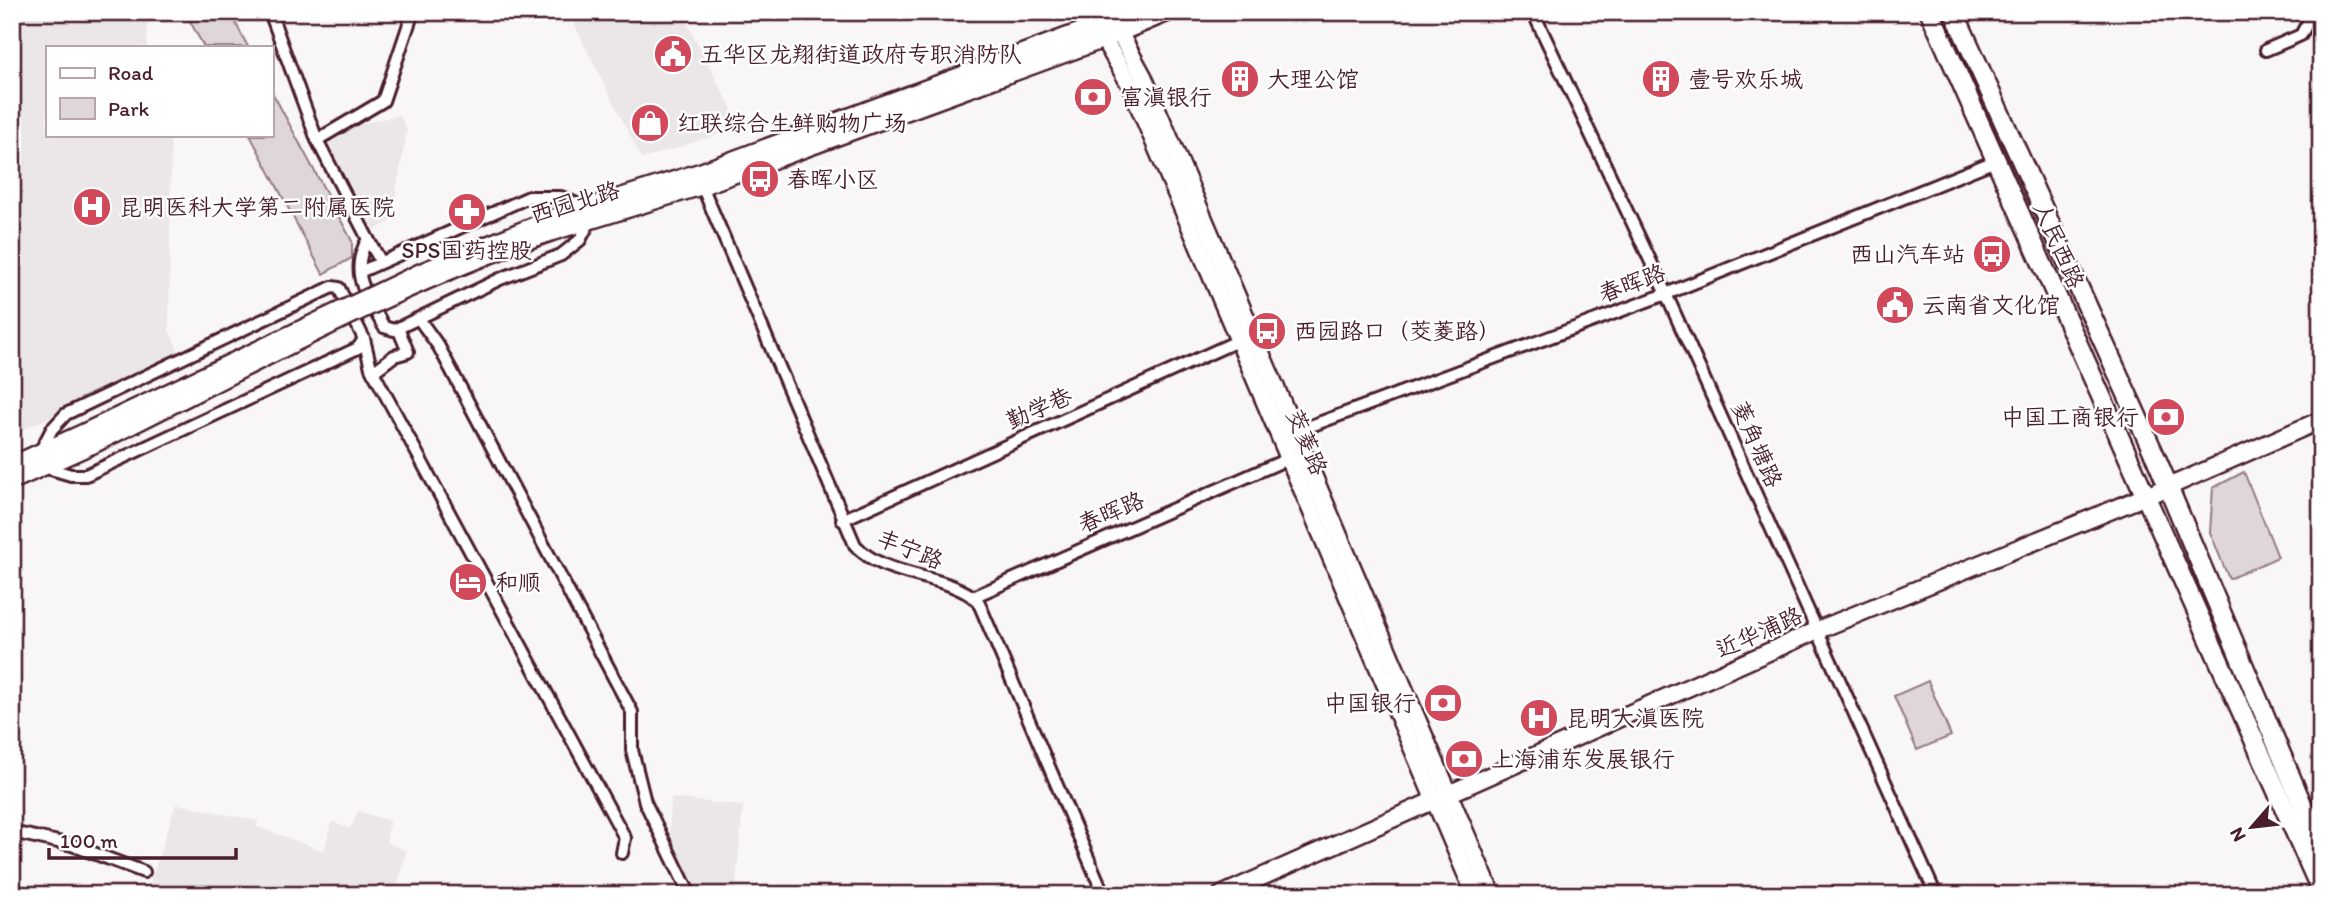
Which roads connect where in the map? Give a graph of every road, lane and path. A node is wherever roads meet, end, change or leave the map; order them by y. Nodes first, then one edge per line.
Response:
1 (270, 12) edge
2 (414, 12) edge
3 (1088, 12) edge
4 (1133, 12) edge
5 (1169, 12) edge
6 (1533, 12) edge
7 (1930, 12) edge
8 (1954, 12) edge
9 (2321, 15) edge
10 (1109, 26) edge
11 (2266, 50) dead end
12 (317, 140) junction
13 (1995, 161) junction
14 (702, 186) junction
15 (589, 215) junction
16 (368, 239) junction
17 (382, 262) junction
18 (362, 271) junction
19 (1665, 293) junction
20 (419, 319) junction
21 (398, 328) junction
22 (1245, 337) junction
23 (364, 339) junction
24 (373, 372) junction
25 (2321, 420) edge
26 (1288, 434) junction
27 (1305, 452) junction
28 (1289, 459) junction
29 (41, 461) junction
30 (12, 465) edge
31 (12, 481) edge
32 (2168, 487) junction
33 (2144, 498) junction
34 (842, 520) junction
35 (973, 597) junction
36 (1818, 630) junction
37 (1442, 799) junction
38 (12, 832) edge
39 (2319, 840) edge
40 (622, 853) dead end
41 (144, 872) dead end
42 (2321, 890) edge
43 (690, 895) edge
44 (1104, 895) edge
45 (1221, 895) edge
46 (1475, 895) edge
47 (1492, 895) edge
48 (1936, 895) edge

1 - 12 street
2 - 12 street
3 - 10 street, 茭菱路
4 - 10 street, 西园北路
5 - 10 street, 西园北路
6 - 19 street, 菱角塘路
7 - 13 main road, 人民西路
8 - 32 main road, 人民西路
9 - 11 street
10 - 14 street, 西园北路
10 - 15 street, 西园北路
10 - 22 street, 茭菱路
12 - 16 street
13 - 19 street, 春晖路
13 - 33 main road, 人民西路
14 - 15 street, 西园北路
14 - 34 street, 丰宁路
15 - 17 street
15 - 20 street
15 - 29 street, 西园北路, bridge
16 - 17 street
16 - 18 street
17 - 18 street
18 - 21 street
19 - 26 street, 春晖路
19 - 36 street, 菱角塘路
20 - 21 street
20 - 43 street
21 - 24 street
22 - 26 street, 茭菱路
22 - 34 street, 勤学巷
23 - 24 street
23 - 29 street
23 - 29 street
24 - 40 street
25 - 32 street, 近华浦路
26 - 27 street, 茭菱路
26 - 28 street, 茭菱路
27 - 28 street, 春晖路
27 - 37 street, 茭菱路
28 - 35 street, 春晖路
28 - 37 street, 茭菱路
29 - 30 street, 西园北路
29 - 31 street, 西园北路
32 - 33 street, 近华浦路
32 - 39 main road, 人民西路
33 - 36 street, 近华浦路
33 - 42 main road, 人民西路
34 - 35 street, 丰宁路
35 - 44 street
36 - 37 street, 近华浦路
36 - 48 street, 菱角塘路
37 - 45 street, 近华浦路
37 - 46 street, 茭菱路
37 - 47 street, 茭菱路
38 - 41 street

